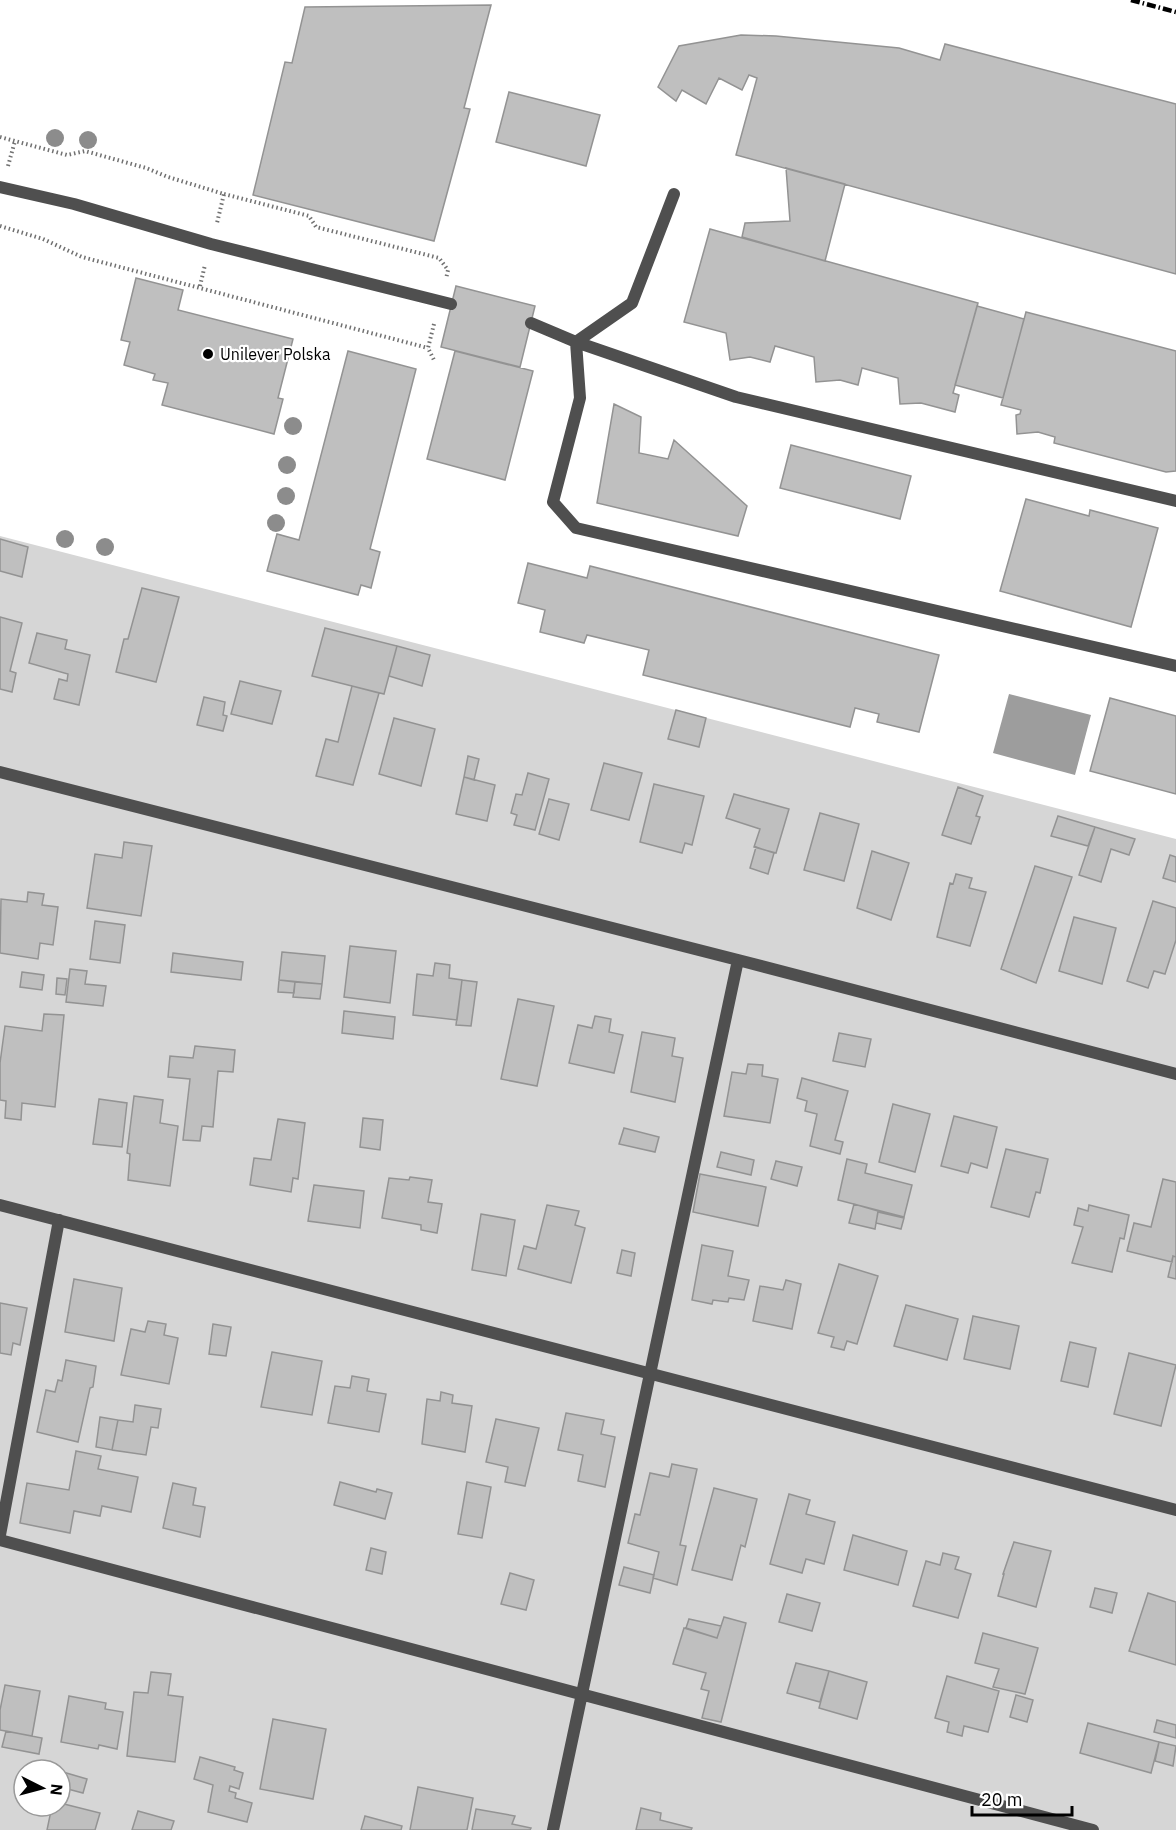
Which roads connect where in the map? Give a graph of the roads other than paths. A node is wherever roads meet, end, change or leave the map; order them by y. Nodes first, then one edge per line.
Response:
1 (0, 188) edge
2 (674, 194) dead end
3 (446, 303) road end
4 (531, 323) dead end
5 (576, 342) junction
6 (1176, 501) edge
7 (1176, 666) edge
8 (0, 772) edge
9 (738, 960) junction
10 (1176, 1074) edge
11 (0, 1205) edge
12 (59, 1220) junction
13 (649, 1373) junction
14 (1176, 1510) edge
15 (0, 1534) edge
16 (0, 1540) edge
17 (582, 1695) junction
18 (553, 1830) edge
19 (1093, 1830) edge

1 - 3 street
2 - 5 street
4 - 5 street
5 - 6 street
5 - 7 street
8 - 9 street
9 - 10 street
9 - 13 street
11 - 12 street
12 - 13 street
12 - 15 street
13 - 14 street
13 - 17 street
16 - 17 street
17 - 18 street
17 - 19 street

